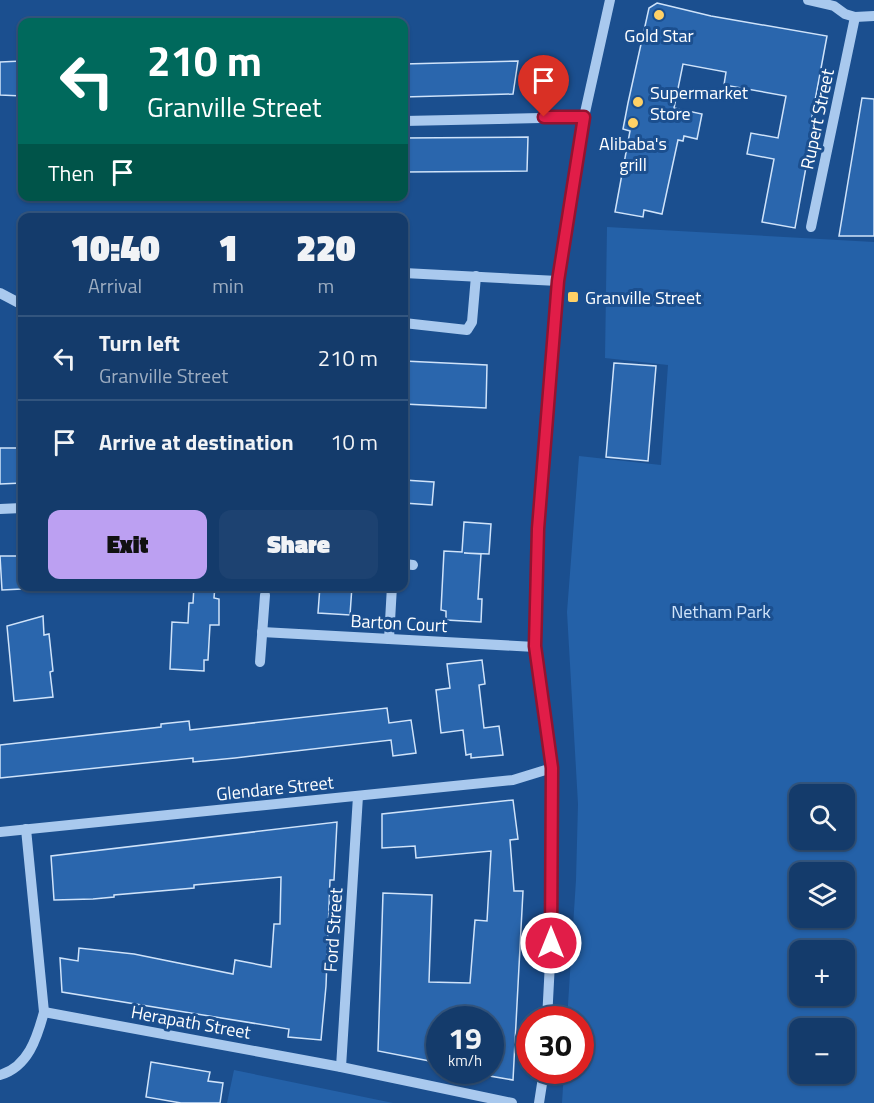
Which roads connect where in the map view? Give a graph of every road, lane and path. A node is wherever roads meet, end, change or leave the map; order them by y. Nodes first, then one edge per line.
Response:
1 (610, 0) edge
2 (808, 0) edge
3 (820, 1) edge
4 (855, 16) junction
5 (874, 16) edge
6 (584, 117) junction
7 (408, 121) edge
8 (811, 228) dead end
9 (408, 273) edge
10 (477, 276) junction
11 (558, 281) junction
12 (0, 293) edge
13 (18, 302) edge
14 (408, 323) edge
15 (18, 508) edge
16 (0, 509) edge
17 (392, 591) edge
18 (265, 595) dead end
19 (262, 632) junction
20 (389, 639) junction
21 (535, 646) junction
22 (260, 662) dead end
23 (552, 768) junction
24 (358, 796) junction
25 (26, 829) junction
26 (0, 832) edge
27 (548, 1006) edge
28 (44, 1012) junction
29 (341, 1067) junction
30 (0, 1075) edge
31 (542, 1084) edge
32 (512, 1103) edge
33 (539, 1103) edge

1 - 6 street
2 - 3 street
3 - 4 street
4 - 5 street
4 - 8 street, Rupert Street
6 - 7 street
6 - 11 street
9 - 10 street
10 - 11 street
10 - 14 street
11 - 21 street
12 - 13 street
15 - 16 street
17 - 20 street
18 - 19 street
19 - 20 street, Barton Court
19 - 22 street
20 - 21 street, Barton Court
21 - 23 street
23 - 24 street, Glendare Street
23 - 27 street
24 - 25 street, Glendare Street
24 - 29 street, Ford Street
25 - 26 street, Glendare Street
25 - 28 street
28 - 29 street, Herapath Street
28 - 30 street
29 - 32 street, Herapath Street
31 - 33 street

